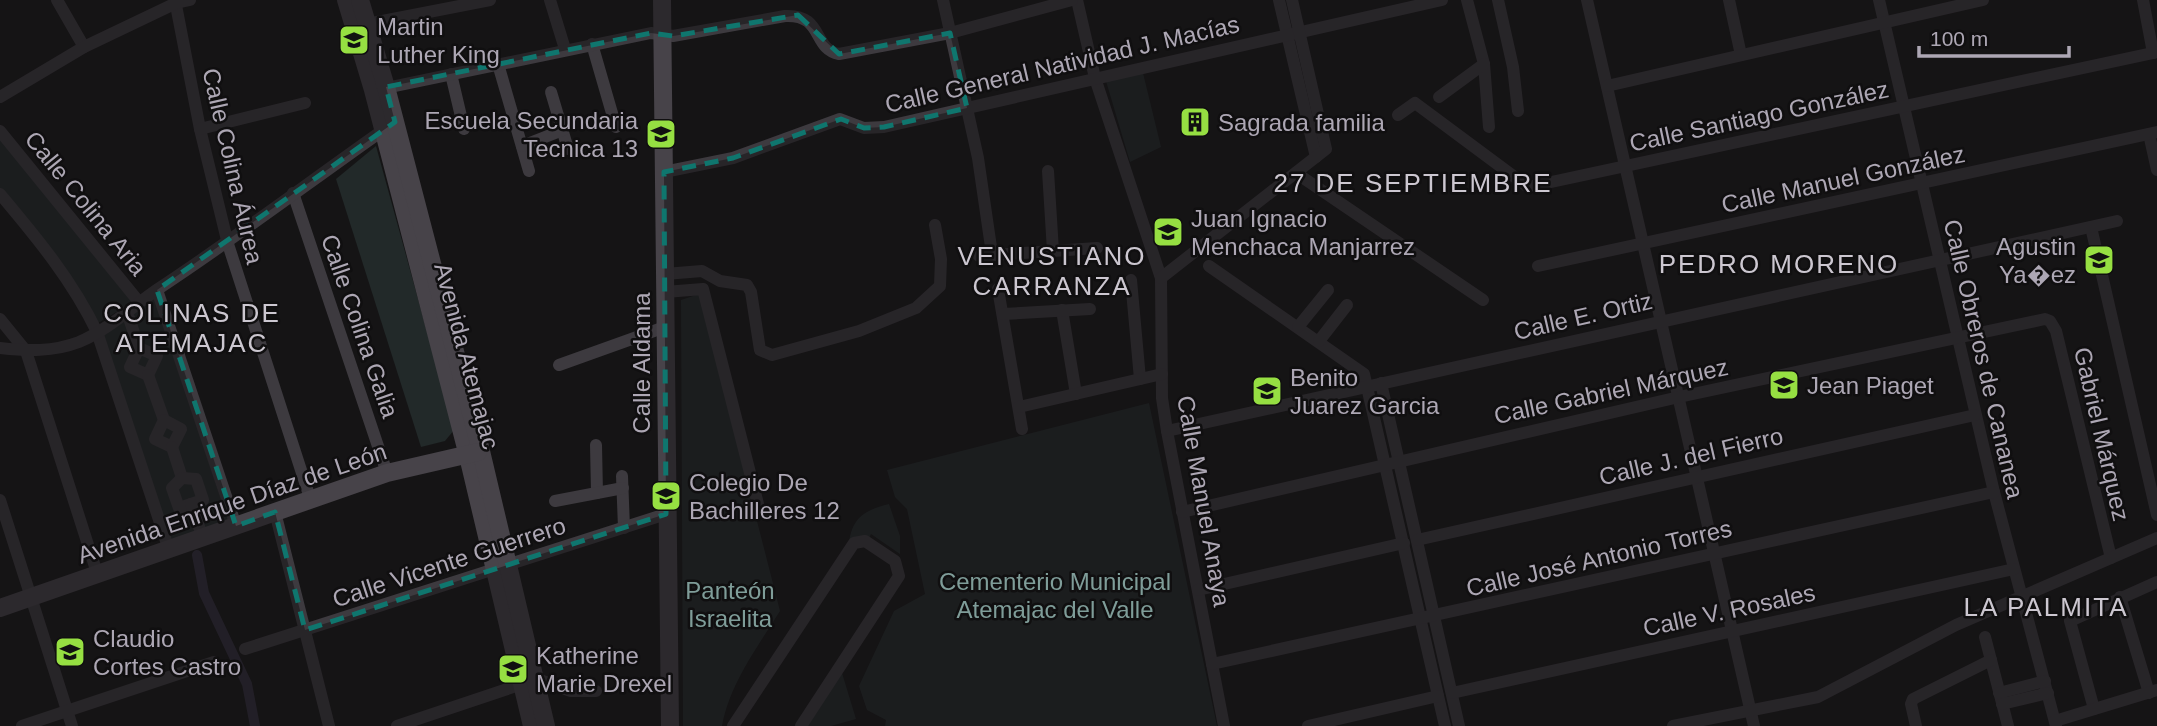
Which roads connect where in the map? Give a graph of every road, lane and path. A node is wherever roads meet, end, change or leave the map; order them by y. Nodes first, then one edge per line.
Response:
1 (57, 0) edge
2 (190, 0) edge
3 (346, 0) edge
4 (360, 0) edge
5 (491, 0) edge
6 (550, 0) edge
7 (662, 0) edge
8 (943, 0) edge
9 (1074, 0) edge
10 (1279, 0) edge
11 (1292, 0) edge
12 (1442, 0) edge
13 (1467, 0) edge
14 (1498, 0) edge
15 (1587, 0) edge
16 (1729, 0) edge
17 (1879, 0) edge
18 (1983, 0) edge
19 (2143, 0) edge
20 (176, 1) edge
21 (1884, 22) junction
22 (367, 24) junction
23 (950, 33) junction
24 (1293, 33) junction
25 (663, 35) junction
26 (592, 44) junction
27 (84, 47) junction
28 (565, 50) junction
29 (2155, 52) edge
30 (1741, 55) junction
31 (498, 64) junction
32 (1484, 64) junction
33 (451, 74) junction
34 (1096, 78) junction
35 (1607, 86) junction
36 (380, 89) junction
37 (551, 92) dead end
38 (0, 97) edge
39 (1439, 97) dead end
40 (304, 103) dead end
41 (1903, 106) junction
42 (967, 108) junction
43 (1518, 111) dead end
44 (1398, 115) dead end
45 (389, 126) junction
46 (616, 127) dead end
47 (1489, 127) dead end
48 (200, 129) junction
49 (464, 129) dead end
50 (562, 130) junction
51 (0, 131) edge
52 (2153, 133) edge
53 (522, 146) junction
54 (568, 149) dead end
55 (1626, 166) junction
56 (2157, 170) edge
57 (529, 171) dead end
58 (1048, 171) dead end
59 (664, 172) junction
60 (1296, 173) junction
61 (1921, 184) junction
62 (293, 193) junction
63 (0, 194) edge
64 (2117, 221) dead end
65 (935, 225) dead end
66 (2091, 227) junction
67 (228, 244) junction
68 (1643, 244) junction
69 (1097, 248) dead end
70 (1053, 251) junction
71 (1938, 261) junction
72 (1209, 266) dead end
73 (1538, 266) dead end
74 (1161, 278) junction
75 (1131, 280) dead end
76 (665, 283) junction
77 (998, 289) dead end
78 (1328, 289) dead end
79 (157, 290) junction
80 (1483, 300) dead end
81 (139, 302) junction
82 (1347, 305) dead end
83 (1090, 309) dead end
84 (1062, 310) junction
85 (1003, 314) junction
86 (129, 318) dead end
87 (0, 320) edge
88 (1661, 320) junction
89 (2050, 321) joint
90 (665, 327) junction
91 (1298, 327) junction
92 (97, 332) junction
93 (1957, 339) junction
94 (1319, 341) junction
95 (0, 348) edge
96 (139, 348) junction
97 (26, 351) junction
98 (559, 365) dead end
99 (1162, 374) junction
100 (148, 375) junction
101 (1140, 379) junction
102 (1381, 383) junction
103 (1368, 386) junction
104 (1076, 394) junction
105 (1679, 397) junction
106 (1019, 407) junction
107 (1975, 415) junction
108 (164, 420) junction
109 (1022, 429) dead end
110 (1167, 431) junction
111 (596, 445) dead end
112 (172, 447) junction
113 (474, 452) junction
114 (1399, 460) junction
115 (1385, 463) junction
116 (387, 473) junction
117 (1697, 476) junction
118 (182, 478) junction
119 (1994, 492) junction
120 (597, 493) junction
121 (310, 498) junction
122 (0, 499) edge
123 (555, 501) dead end
124 (191, 504) junction
125 (759, 508) dead end
126 (275, 512) junction
127 (1182, 512) junction
128 (666, 514) junction
129 (2157, 515) edge
130 (236, 526) junction
131 (625, 528) junction
132 (203, 538) junction
133 (2157, 538) edge
134 (1411, 541) junction
135 (169, 550) junction
136 (1715, 553) junction
137 (2111, 558) junction
138 (503, 568) junction
139 (2014, 569) junction
140 (98, 576) junction
141 (2157, 582) edge
142 (1198, 590) junction
143 (2022, 596) junction
144 (2120, 597) junction
145 (32, 598) junction
146 (0, 608) edge
147 (1428, 618) junction
148 (305, 630) junction
149 (1733, 630) junction
150 (1985, 638) dead end
151 (245, 649) dead end
152 (1991, 660) junction
153 (214, 662) dead end
154 (1212, 664) junction
155 (530, 681) junction
156 (2046, 687) junction
157 (596, 691) dead end
158 (2153, 692) edge
159 (1452, 693) junction
160 (1438, 696) junction
161 (2001, 699) junction
162 (1751, 708) junction
163 (2094, 709) junction
164 (68, 712) junction
165 (2056, 724) edge
166 (22, 726) edge
167 (72, 726) edge
168 (329, 726) edge
169 (397, 726) edge
170 (532, 726) edge
171 (546, 726) edge
172 (670, 726) edge
173 (733, 726) edge
174 (801, 726) edge
175 (1224, 726) edge
176 (1308, 726) edge
177 (1445, 726) edge
178 (1459, 726) edge
179 (1673, 726) edge
180 (1754, 726) edge
181 (1916, 726) edge
182 (2008, 726) edge

1 - 27 street
2 - 20 street
3 - 36 main road, Avenida Atemajac
4 - 22 main road, Avenida Atemajac
5 - 22 street
6 - 28 street
7 - 25 main road, Calle Aldama
8 - 23 street
9 - 23 street
9 - 34 street, Calle Manuel Anaya
10 - 24 street
11 - 24 street
12 - 24 street, Calle General Natividad J. Macías
13 - 32 street
14 - 43 street
15 - 35 street
16 - 30 street
17 - 21 street, Calle Obreros de Cananea
18 - 21 street
19 - 29 street
20 - 27 street
20 - 48 street, Calle Colina Áurea
21 - 30 street
21 - 41 street, Calle Obreros de Cananea
22 - 36 main road, Avenida Atemajac
23 - 25 street
23 - 42 street
24 - 34 street, Calle General Natividad J. Macías
24 - 60 street
25 - 26 street
25 - 59 main road, Calle Aldama
26 - 28 street
26 - 46 street
27 - 38 street
28 - 31 street
29 - 41 street, Calle Santiago González
30 - 35 street
31 - 33 street
31 - 53 street
32 - 39 street
32 - 47 street
33 - 36 street
33 - 49 street
34 - 42 street, Calle General Natividad J. Macías
34 - 74 street, Calle Manuel Anaya
35 - 55 street
36 - 45 main road, Avenida Atemajac
37 - 50 street
40 - 48 street
41 - 55 street, Calle Santiago González
41 - 61 street, Calle Obreros de Cananea
42 - 59 street, Calle General Natividad J. Macías
42 - 70 street
44 - 55 street, Calle Santiago González
45 - 62 street
45 - 113 main road, Avenida Atemajac
48 - 67 street, Calle Colina Áurea
50 - 53 street
50 - 54 street
51 - 81 street, Calle Colina Aria
52 - 56 street
52 - 61 street, Calle Manuel González
53 - 57 street
55 - 68 street
58 - 70 street
59 - 76 main road, Calle Aldama
60 - 74 street
60 - 80 street
61 - 68 street, Calle Manuel González
61 - 71 street, Calle Obreros de Cananea
62 - 67 street
62 - 116 street, Calle Colina Galia
63 - 92 street
64 - 66 street, Calle E. Ortiz
65 - 76 street
66 - 71 street, Calle E. Ortiz
66 - 129 street
67 - 79 street
67 - 121 street, Calle Colina Áurea
68 - 73 street, Calle Manuel González
68 - 88 street
69 - 70 street
71 - 88 street, Calle E. Ortiz
71 - 93 street, Calle Obreros de Cananea
72 - 91 street
74 - 99 street, Calle Manuel Anaya
75 - 101 street
76 - 90 main road, Calle Aldama
76 - 125 street
77 - 85 street
78 - 91 street
79 - 81 street
79 - 130 street, Calle Colina Aria
81 - 92 street
82 - 94 street
83 - 84 street
84 - 85 street
84 - 104 street
85 - 106 street
86 - 96 street
87 - 97 street
88 - 102 street, Calle E. Ortiz
88 - 105 street
89 - 93 street, Calle Gabriel Márquez
89 - 137 street, Gabriel Márquez
90 - 98 street
90 - 128 main road, Calle Aldama
91 - 94 street
92 - 97 street
92 - 135 street
93 - 105 street, Calle Gabriel Márquez
93 - 107 street, Calle Obreros de Cananea
94 - 103 street
95 - 97 street
96 - 100 street
96 - 100 street
97 - 140 street
99 - 101 street
99 - 110 street, Calle Manuel Anaya
100 - 108 street
101 - 104 street
102 - 103 street, Calle E. Ortiz
102 - 114 street
103 - 110 street, Calle E. Ortiz
103 - 115 street
104 - 106 street
105 - 114 street, Calle Gabriel Márquez
105 - 117 street
106 - 109 street
107 - 117 street, Calle J. del Fierro
107 - 119 street, Calle Obreros de Cananea
108 - 112 street
108 - 112 street
110 - 127 street, Calle Manuel Anaya
111 - 120 street
112 - 118 street
113 - 116 main road, Avenida Enrique Díaz de León
113 - 138 main road, Avenida Atemajac
114 - 115 street, Calle Gabriel Márquez
114 - 134 street
115 - 127 street, Calle Gabriel Márquez
115 - 134 street
116 - 121 main road, Avenida Enrique Díaz de León
117 - 134 street, Calle J. del Fierro
117 - 136 street
118 - 124 street
118 - 124 street
119 - 136 street, Calle José Antonio Torres
119 - 139 street, Calle Obreros de Cananea
120 - 123 street
120 - 131 street
121 - 126 main road, Avenida Enrique Díaz de León
122 - 145 street
124 - 132 street
126 - 130 main road, Avenida Enrique Díaz de León
126 - 148 street
127 - 142 street, Calle Manuel Anaya
128 - 131 street, Calle Vicente Guerrero
128 - 172 main road, Calle Aldama
130 - 132 main road, Avenida Enrique Díaz de León
131 - 138 street, Calle Vicente Guerrero
132 - 135 main road, Avenida Enrique Díaz de León
133 - 137 street
134 - 142 street, Calle J. del Fierro
134 - 147 street
135 - 140 main road, Avenida Enrique Díaz de León
136 - 147 street, Calle José Antonio Torres
136 - 149 street
137 - 143 street
138 - 148 street, Calle Vicente Guerrero
138 - 155 main road, Avenida Atemajac
139 - 143 street, Calle Obreros de Cananea
139 - 149 street, Calle V. Rosales
140 - 145 main road, Avenida Enrique Díaz de León
141 - 144 street
142 - 154 street, Calle Manuel Anaya
143 - 156 street, Calle Obreros de Cananea
143 - 162 street
144 - 158 street
144 - 163 street
145 - 146 main road, Avenida Enrique Díaz de León
145 - 164 street
147 - 154 street, Calle José Antonio Torres
147 - 159 street
147 - 160 street
148 - 151 street, Calle Vicente Guerrero
148 - 168 street
149 - 159 street, Calle V. Rosales
149 - 162 street
150 - 152 street
152 - 161 street
152 - 181 street
153 - 164 street
154 - 175 street, Calle Manuel Anaya
155 - 157 street
155 - 169 street
155 - 170 main road, Avenida Atemajac
155 - 171 main road, Avenida Atemajac
156 - 161 street
156 - 165 street, Calle Obreros de Cananea
158 - 163 street
159 - 178 street
160 - 176 street
160 - 177 street
161 - 182 street
162 - 179 street
162 - 180 street
163 - 165 street
164 - 166 street
164 - 167 street
173 - 174 street

